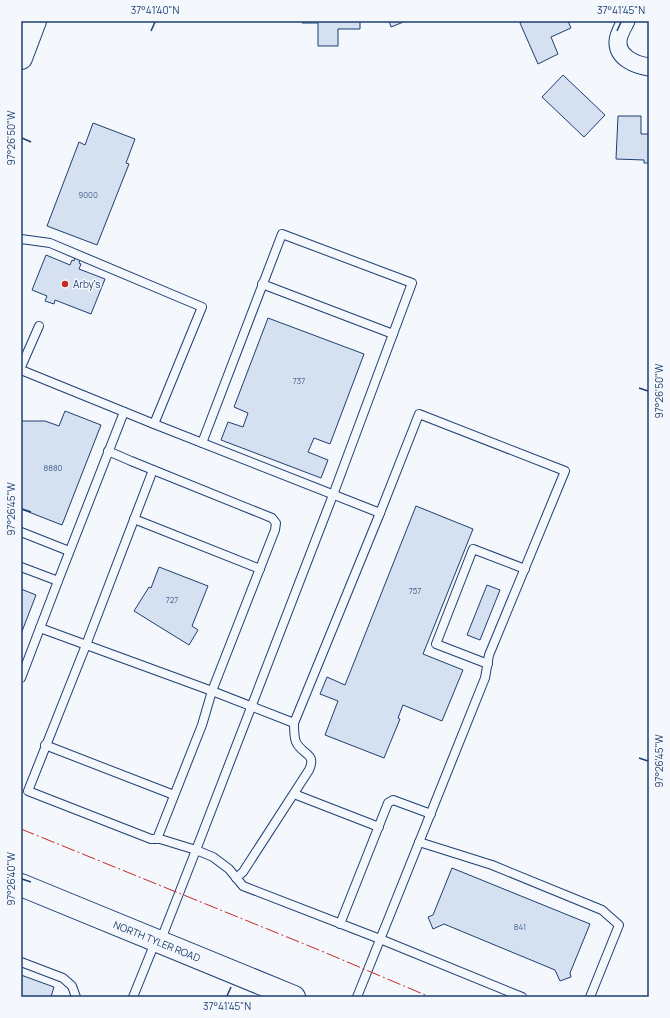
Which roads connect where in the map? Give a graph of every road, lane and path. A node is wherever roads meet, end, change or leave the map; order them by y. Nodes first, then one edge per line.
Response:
1 (35, 21) edge
2 (626, 21) edge
3 (21, 58) edge
4 (649, 67) edge
5 (21, 239) edge
6 (262, 284) junction
7 (39, 326) dead end
8 (393, 334) junction
9 (21, 368) edge
10 (124, 412) junction
11 (154, 424) junction
12 (202, 443) junction
13 (108, 451) junction
14 (153, 470) junction
15 (333, 495) junction
16 (380, 513) junction
17 (134, 519) junction
18 (21, 532) edge
19 (69, 551) junction
20 (21, 567) edge
21 (260, 569) junction
22 (525, 569) junction
23 (58, 581) junction
24 (40, 628) junction
25 (86, 645) junction
26 (488, 664) junction
27 (21, 678) edge
28 (212, 691) junction
29 (252, 706) junction
30 (294, 723) junction
31 (45, 745) junction
32 (24, 790) edge
33 (294, 794) junction
34 (174, 795) junction
35 (430, 814) junction
36 (379, 827) junction
37 (157, 839) junction
38 (419, 842) junction
39 (196, 850) junction
40 (236, 878) junction
41 (21, 885) edge
42 (340, 924) junction
43 (380, 939) junction
44 (158, 941) junction
45 (21, 962) edge
46 (76, 997) edge
47 (133, 997) edge
48 (294, 997) edge
49 (357, 997) edge
50 (522, 997) edge
51 (590, 997) edge

1 - 3 main road
2 - 4 street
5 - 11 lane
6 - 8 lane
6 - 8 lane
6 - 12 lane
7 - 9 lane
8 - 15 lane
9 - 10 lane
10 - 11 lane
10 - 13 lane
11 - 12 lane
12 - 15 lane
13 - 14 lane
13 - 19 lane
14 - 17 lane
14 - 21 lane
15 - 16 lane
15 - 29 lane
16 - 22 lane
16 - 30 lane
17 - 21 lane
17 - 25 lane
18 - 19 lane
19 - 23 lane
20 - 23 lane
21 - 28 lane
22 - 26 lane
22 - 26 lane
23 - 24 lane
24 - 25 lane
24 - 27 lane
25 - 28 lane
25 - 31 lane
26 - 35 lane
28 - 29 lane
28 - 34 lane
29 - 30 lane
29 - 39 lane
30 - 33 lane
31 - 32 lane
31 - 34 lane
32 - 37 lane
33 - 36 lane
33 - 40 lane
34 - 37 lane
35 - 36 lane
35 - 38 lane
36 - 42 lane
37 - 39 lane
38 - 43 lane
38 - 51 lane
39 - 40 lane
39 - 44 lane
40 - 42 lane
41 - 44 main road, NORTH TYLER ROAD
42 - 43 lane
43 - 49 lane
43 - 50 lane
44 - 47 lane
44 - 48 main road, NORTH TYLER ROAD
45 - 46 lane

